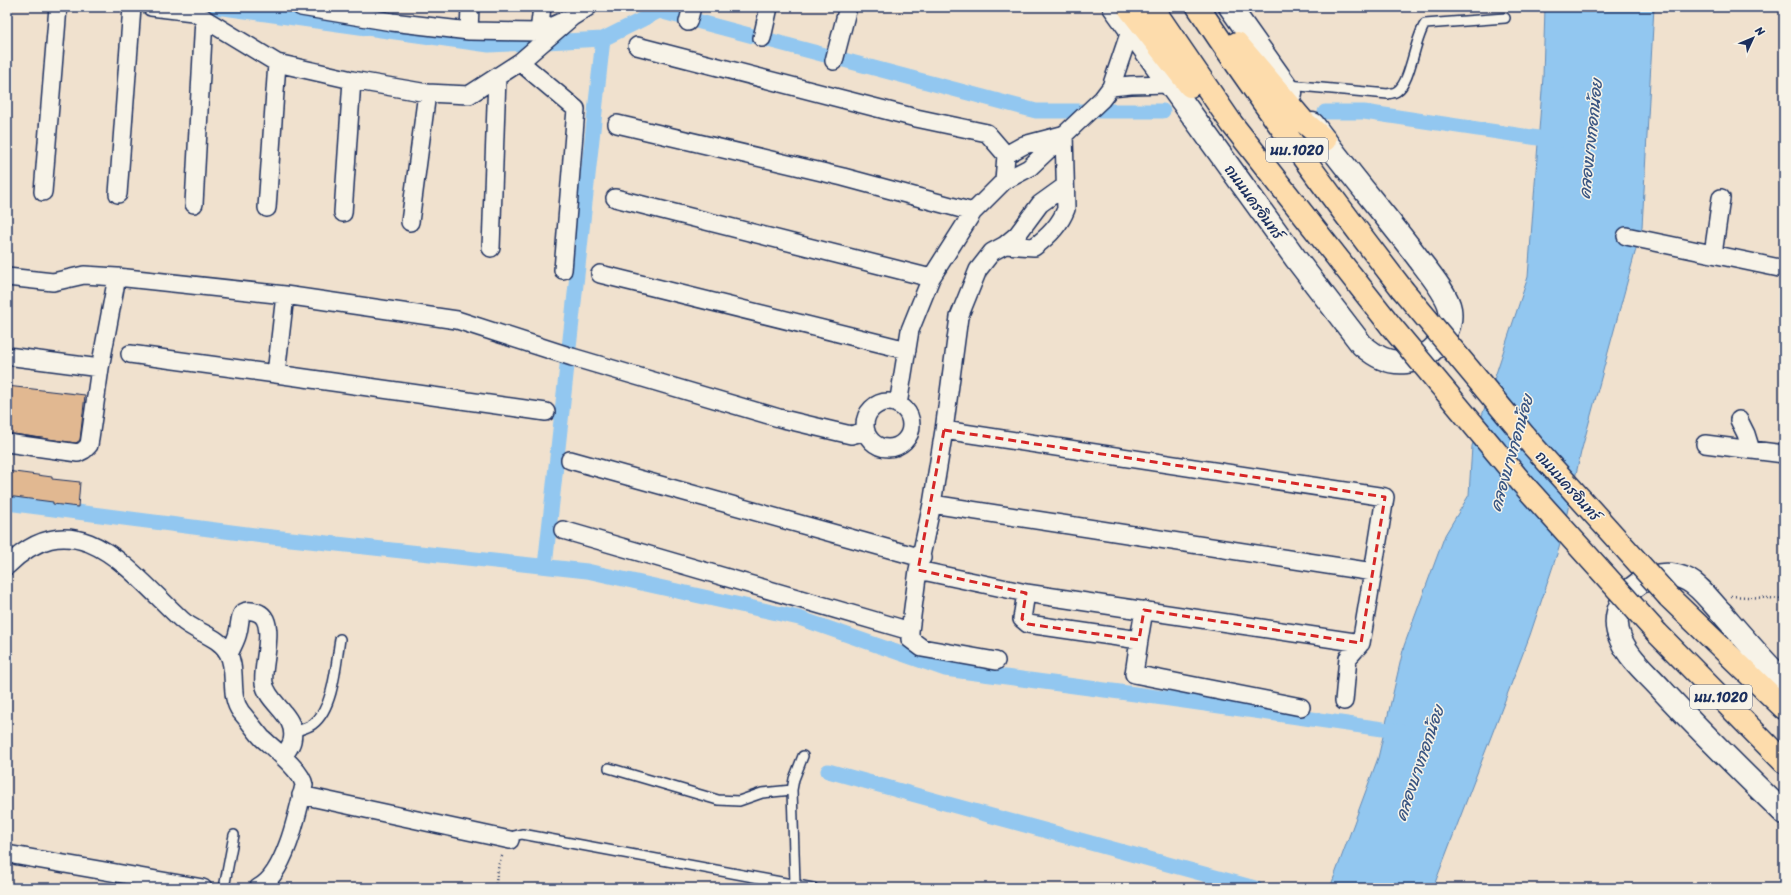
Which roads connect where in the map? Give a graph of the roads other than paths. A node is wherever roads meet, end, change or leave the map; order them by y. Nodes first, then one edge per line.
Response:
1 (58, 7) edge
2 (132, 7) edge
3 (151, 7) edge
4 (301, 7) edge
5 (470, 7) edge
6 (542, 7) edge
7 (588, 7) edge
8 (769, 7) edge
9 (848, 7) edge
10 (1114, 7) edge
11 (1128, 7) edge
12 (1152, 7) edge
13 (1230, 7) edge
14 (319, 8) edge
15 (1199, 9) edge
16 (393, 15) edge
17 (572, 17) junction
18 (204, 18) junction
19 (1505, 18) dead end
20 (469, 31) junction
21 (1130, 31) junction
22 (540, 32) junction
23 (762, 38) dead end
24 (637, 46) dead end
25 (520, 62) junction
26 (834, 62) dead end
27 (277, 64) junction
28 (498, 77) junction
29 (352, 80) junction
30 (1170, 84) junction
31 (1285, 85) junction
32 (1111, 87) junction
33 (427, 93) junction
34 (617, 124) dead end
35 (1232, 124) junction
36 (1064, 134) junction
37 (1325, 140) junction
38 (1006, 155) junction
39 (1004, 181) junction
40 (1065, 186) junction
41 (43, 192) dead end
42 (118, 194) dead end
43 (615, 198) dead end
44 (1720, 198) dead end
45 (194, 204) dead end
46 (267, 208) dead end
47 (973, 212) junction
48 (343, 213) dead end
49 (410, 222) dead end
50 (1626, 236) dead end
51 (1005, 245) junction
52 (491, 248) dead end
53 (1713, 254) junction
54 (1784, 269) edge
55 (564, 270) dead end
56 (600, 274) dead end
57 (7, 277) edge
58 (117, 277) junction
59 (931, 278) junction
60 (285, 295) junction
61 (907, 350) junction
62 (130, 354) dead end
63 (7, 356) edge
64 (100, 368) junction
65 (276, 374) junction
66 (898, 404) junction
67 (546, 412) dead end
68 (1739, 420) dead end
69 (944, 430) junction
70 (866, 431) junction
71 (7, 443) edge
72 (1705, 444) dead end
73 (1751, 450) junction
74 (1784, 454) edge
75 (570, 460) dead end
76 (932, 504) junction
77 (563, 530) dead end
78 (920, 564) junction
79 (7, 566) edge
80 (1373, 572) junction
81 (1026, 593) junction
82 (1144, 610) junction
83 (910, 631) junction
84 (340, 639) dead end
85 (1139, 640) junction
86 (1361, 643) junction
87 (229, 654) junction
88 (996, 661) dead end
89 (1784, 681) edge
90 (1344, 701) dead end
91 (1301, 707) dead end
92 (1784, 708) edge
93 (293, 732) junction
94 (277, 751) junction
95 (803, 756) dead end
96 (1784, 762) edge
97 (609, 768) dead end
98 (792, 790) junction
99 (301, 795) junction
100 (1784, 813) edge
101 (234, 835) dead end
102 (510, 840) joint
103 (7, 854) edge
104 (126, 881) edge
105 (794, 884) junction
106 (203, 888) edge
107 (224, 888) edge
108 (258, 888) edge
109 (813, 888) edge

1 - 41 street
2 - 42 street
3 - 18 street
4 - 14 street
5 - 20 street
6 - 22 street
7 - 17 street
8 - 23 street
9 - 26 street
10 - 21 main road, ถนนนครอินทร์ / นบ.1020
11 - 35 main road
12 - 35 main road, ถนนนครอินทร์ / นบ.1020
13 - 31 main road, ถนนนครอินทร์ / นบ.1020
14 - 16 street
15 - 37 main road
15 - 92 main road, ถนนนครอินทร์ / นบ.1020, bridge
16 - 20 street
17 - 22 street
17 - 25 street
18 - 27 street
18 - 45 street
19 - 31 lane
20 - 22 street
21 - 30 main road, ถนนนครอินทร์ / นบ.1020
21 - 32 street
24 - 38 street
25 - 28 street
25 - 55 street
27 - 29 street
27 - 46 street
28 - 33 street
28 - 52 street
29 - 33 street
29 - 48 street
30 - 32 street
30 - 37 main road, ถนนนครอินทร์ / นบ.1020
31 - 37 main road, ถนนนครอินทร์ / นบ.1020
32 - 36 street
33 - 49 street
34 - 47 street
35 - 96 main road, ถนนนครอินทร์ / นบ.1020, bridge
36 - 38 street
36 - 39 street
36 - 40 street
38 - 39 street
39 - 47 street
40 - 51 street
40 - 51 street
43 - 59 street
44 - 53 street
47 - 59 street
50 - 53 street
51 - 69 street
53 - 54 street
56 - 61 street
57 - 58 street
58 - 60 street
58 - 64 street
59 - 61 street
60 - 65 street
60 - 70 street
61 - 66 street
62 - 65 street
63 - 64 street
64 - 71 street
65 - 67 street
66 - 70 street
66 - 70 street
68 - 73 street
69 - 76 street
69 - 80 street
72 - 73 street
73 - 74 street
75 - 78 street
76 - 78 street
76 - 80 street
77 - 83 street
78 - 81 street
78 - 83 street
79 - 87 street
80 - 86 street
81 - 82 street
81 - 85 street
82 - 85 street
82 - 86 street
83 - 88 street
84 - 93 lane
85 - 91 street
86 - 90 street
87 - 93 street
87 - 94 street
89 - 100 main road, นบ.1020
93 - 94 street
94 - 99 street
95 - 98 lane
97 - 98 lane
98 - 105 lane
99 - 102 street
99 - 108 street
101 - 107 lane
102 - 105 lane
103 - 104 street
104 - 106 street
105 - 109 lane

